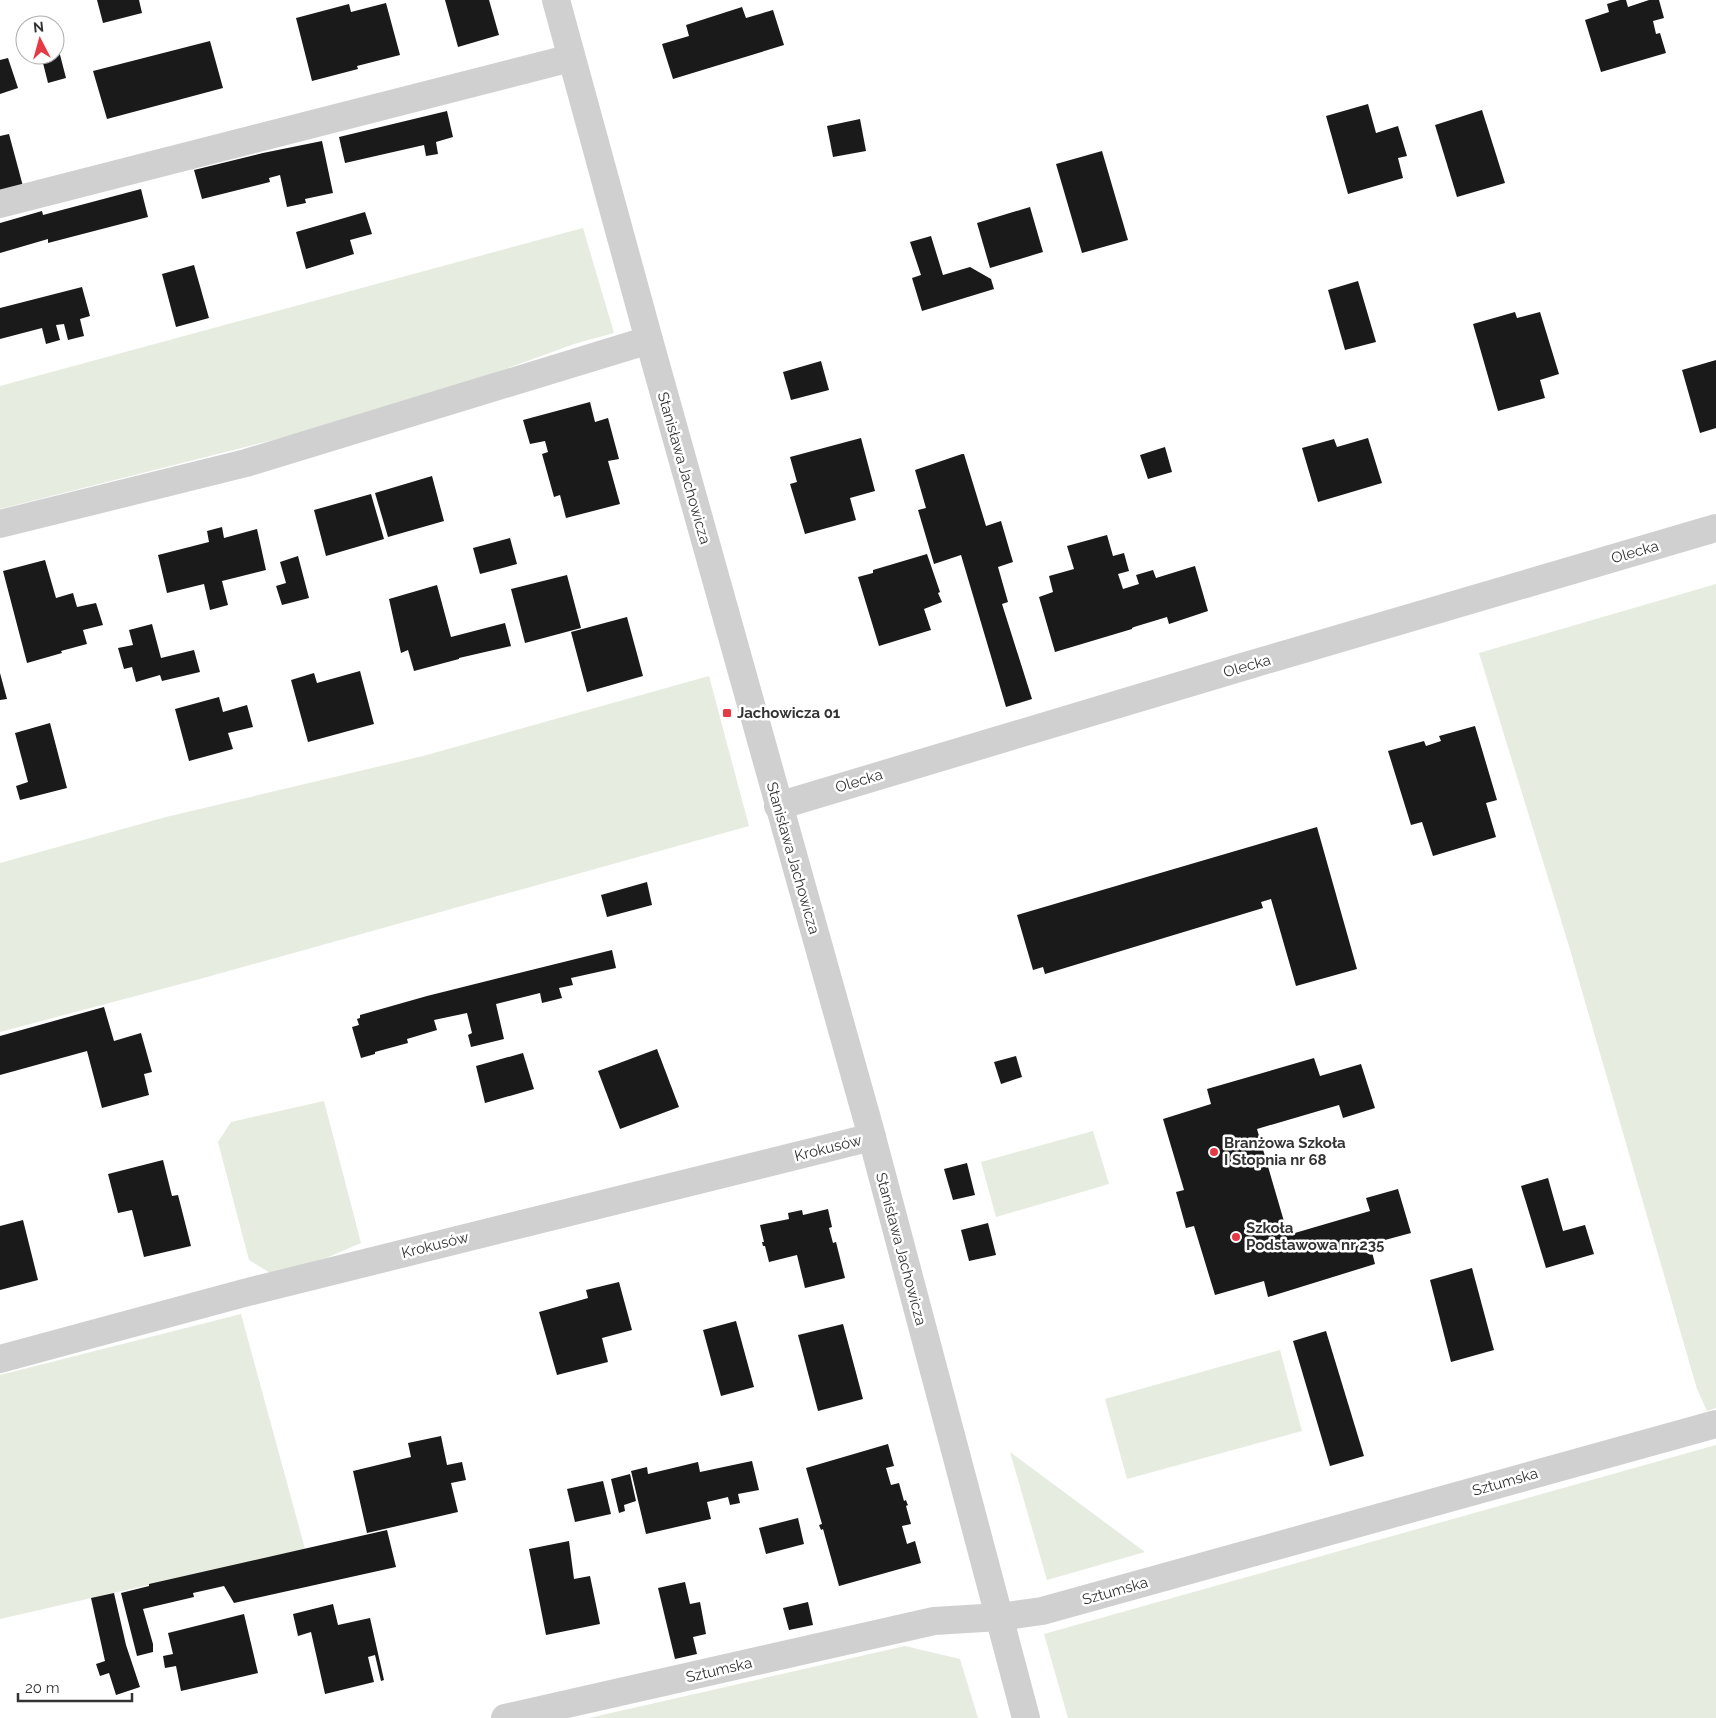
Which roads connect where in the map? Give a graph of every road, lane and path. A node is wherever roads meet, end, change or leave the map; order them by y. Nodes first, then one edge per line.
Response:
1 (556, 0) edge
2 (571, 58) junction
3 (0, 204) edge
4 (649, 340) junction
5 (0, 524) edge
6 (1716, 528) edge
7 (778, 806) junction
8 (872, 1137) junction
9 (0, 1359) edge
10 (1716, 1424) edge
11 (1000, 1617) junction
12 (505, 1718) edge
13 (1026, 1718) edge

1 - 2 street, Stanisława Jachowicza
2 - 3 street
2 - 4 street, Stanisława Jachowicza
4 - 5 street
4 - 7 street, Stanisława Jachowicza
6 - 7 street, Olecka
7 - 8 street, Stanisława Jachowicza
8 - 9 street, Krokusów
8 - 11 street, Stanisława Jachowicza
10 - 11 street, Sztumska
11 - 12 street, Sztumska
11 - 13 street, Stanisława Jachowicza

